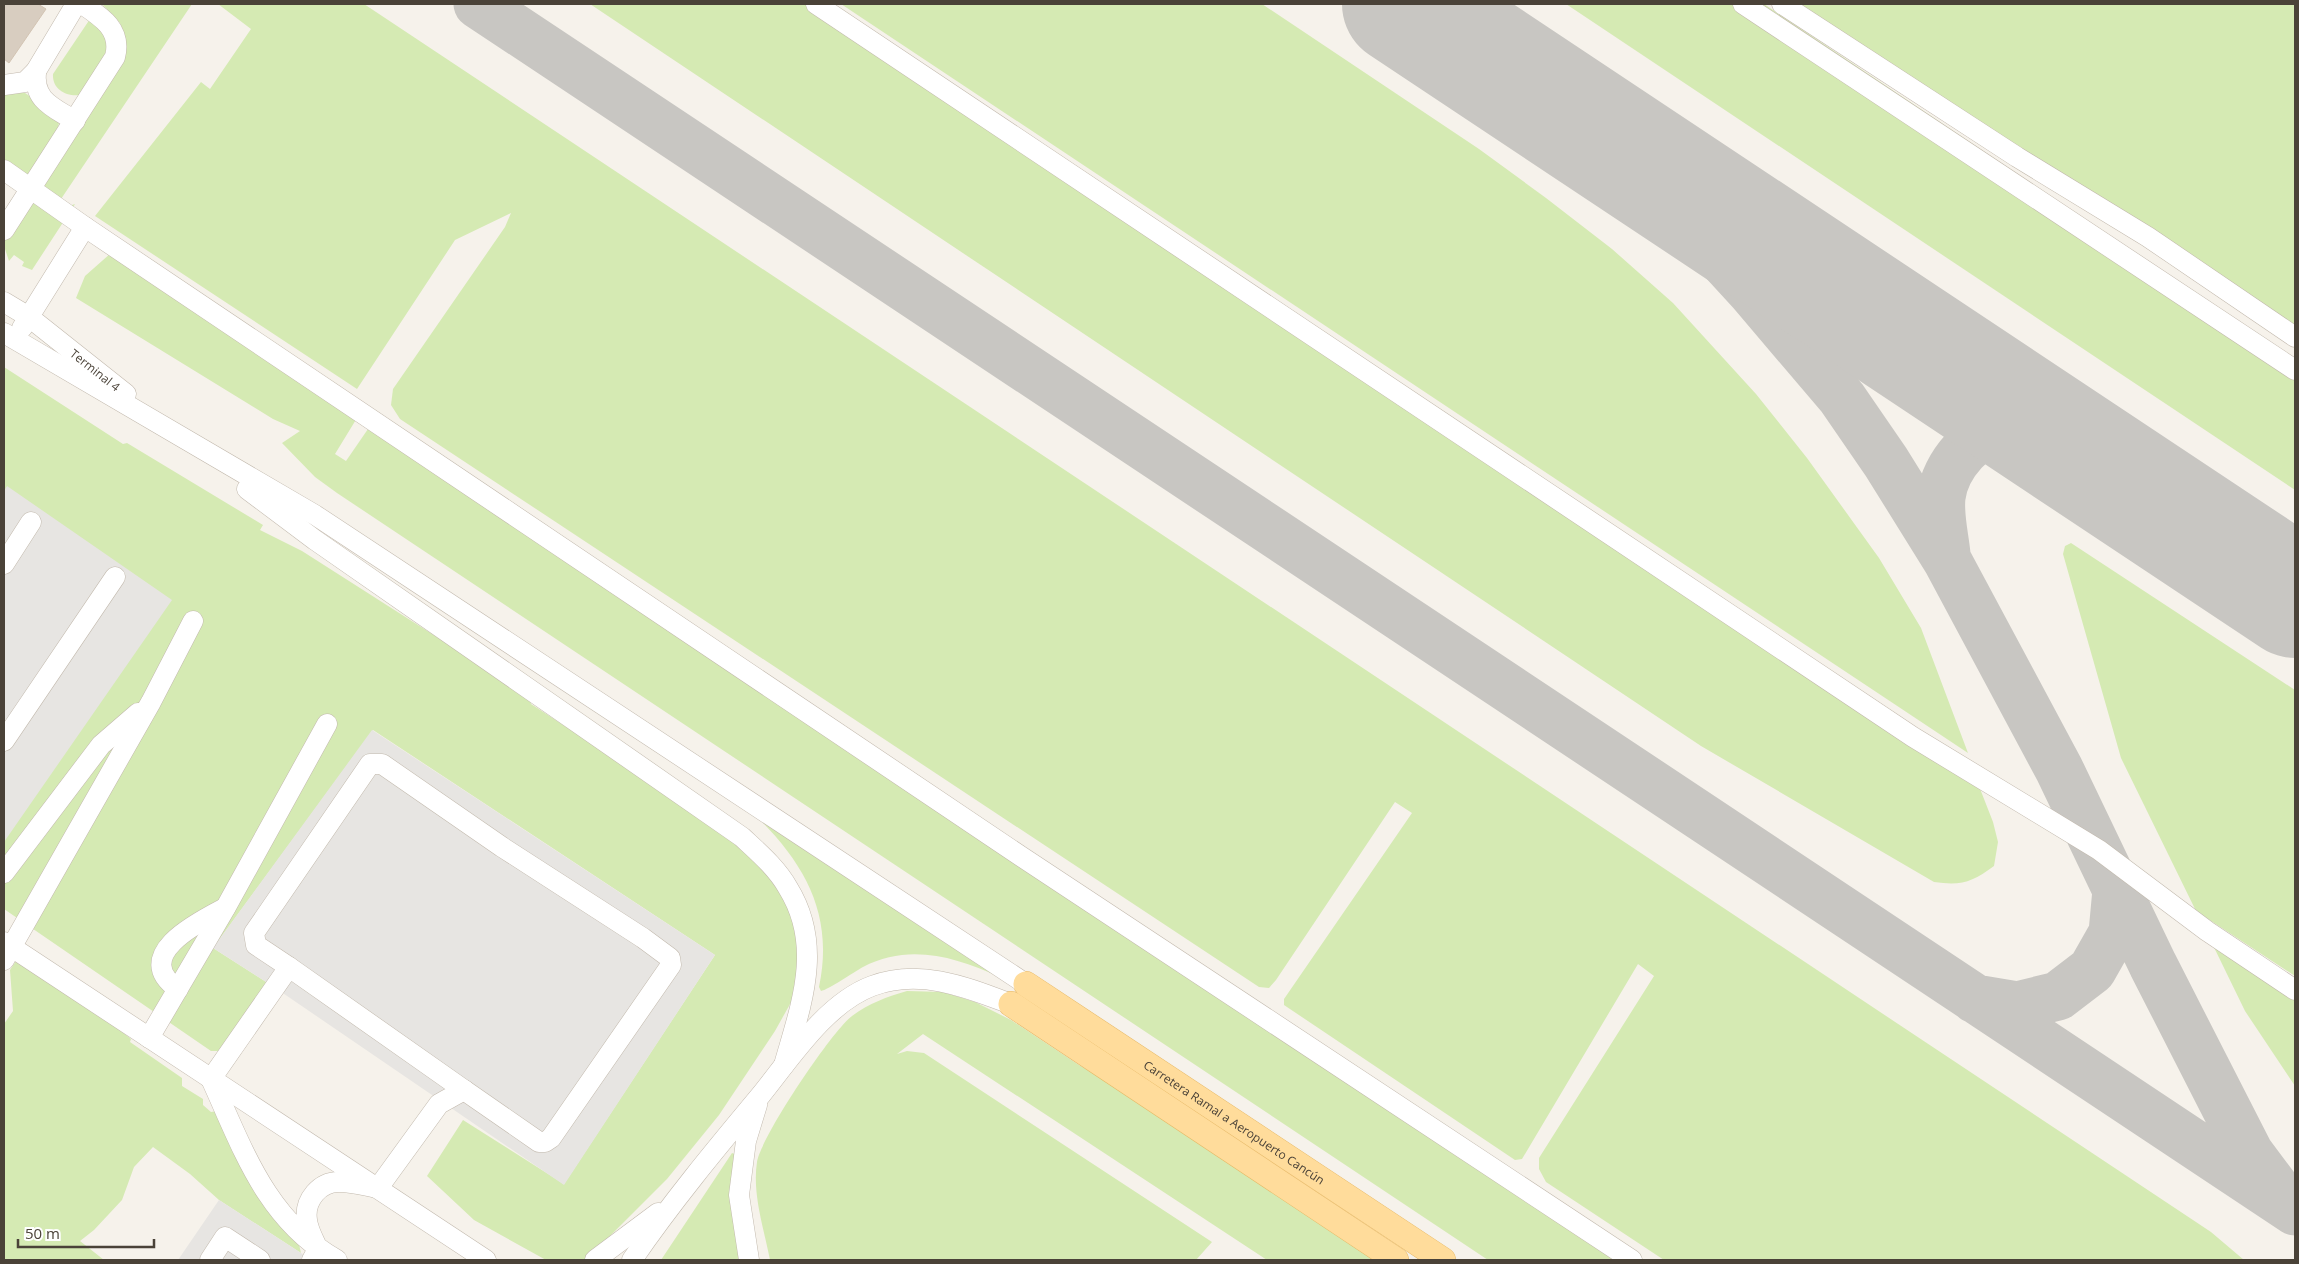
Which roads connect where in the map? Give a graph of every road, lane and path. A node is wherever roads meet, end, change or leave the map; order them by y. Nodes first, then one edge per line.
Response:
1 (76, 4) edge
2 (82, 4) edge
3 (816, 4) edge
4 (1743, 4) edge
5 (1782, 4) edge
6 (36, 71) junction
7 (4, 85) edge
8 (75, 121) junction
9 (4, 170) edge
10 (30, 187) junction
11 (84, 227) junction
12 (4, 230) edge
13 (4, 302) edge
14 (29, 317) junction
15 (9, 336) edge
16 (2295, 337) edge
17 (2295, 370) edge
18 (185, 441) junction
19 (31, 522) dead end
20 (4, 564) edge
21 (115, 577) dead end
22 (193, 621) dead end
23 (151, 702) junction
24 (327, 724) dead end
25 (4, 741) edge
26 (4, 873) edge
27 (226, 907) junction
28 (6, 949) edge
29 (289, 968) junction
30 (1026, 984) joint
31 (178, 989) junction
32 (2295, 990) edge
33 (1011, 1004) joint
34 (149, 1038) junction
35 (784, 1065) junction
36 (211, 1080) junction
37 (464, 1090) junction
38 (761, 1094) junction
39 (378, 1188) junction
40 (671, 1203) junction
41 (315, 1255) edge
42 (210, 1260) edge
43 (260, 1260) edge
44 (337, 1260) edge
45 (486, 1260) edge
46 (595, 1260) edge
47 (632, 1260) edge
48 (749, 1260) edge
49 (1396, 1260) edge
50 (1443, 1260) edge
51 (1632, 1260) edge

1 - 6 street
2 - 8 street
3 - 32 street
4 - 17 street
5 - 16 street
6 - 7 street
6 - 8 street
8 - 10 street
9 - 10 street
10 - 11 street
10 - 12 street
11 - 14 street
11 - 51 street
13 - 14 street, Terminal 4
14 - 15 street
14 - 18 street, Terminal 4
15 - 18 street
18 - 30 street
18 - 35 street
19 - 20 street
21 - 25 street
22 - 23 street
23 - 26 street
23 - 28 street
24 - 27 street
27 - 31 street
27 - 31 street
28 - 34 street
29 - 36 street
29 - 37 street
29 - 37 street
30 - 50 main road, Carretera Ramal a Aeropuerto Cancún
31 - 34 street
33 - 35 street
33 - 49 main road, Carretera Ramal a Aeropuerto Cancún
34 - 36 street
35 - 38 street
36 - 39 street
36 - 41 street
37 - 39 street
38 - 40 street
38 - 48 street
39 - 41 street
39 - 45 street
40 - 46 street
40 - 47 street
41 - 44 street
42 - 43 street

